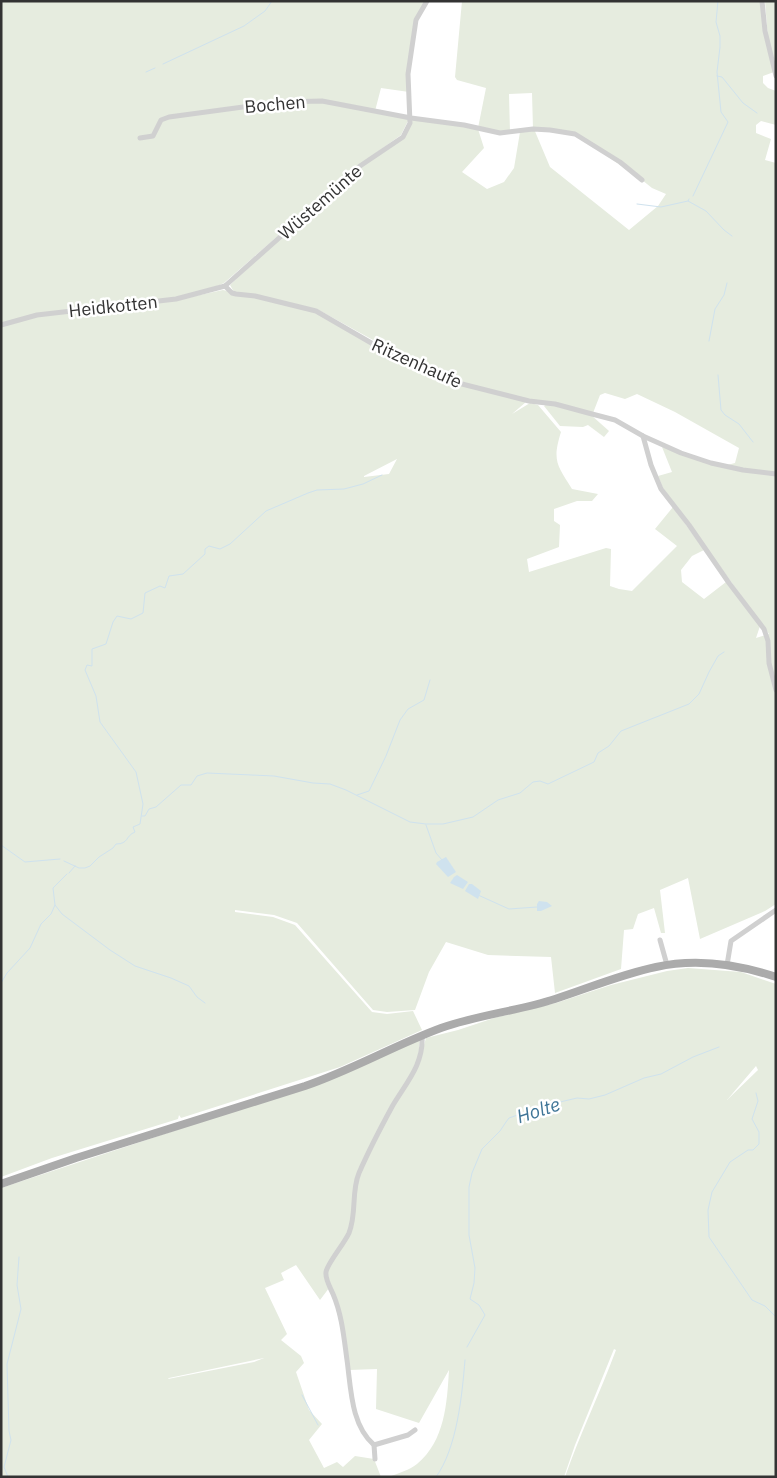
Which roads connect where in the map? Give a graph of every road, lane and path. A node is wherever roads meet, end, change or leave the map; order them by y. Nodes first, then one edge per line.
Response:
1 (427, 1) edge
2 (762, 1) edge
3 (776, 76) edge
4 (411, 118) junction
5 (140, 138) dead end
6 (642, 180) dead end
7 (225, 286) junction
8 (1, 325) edge
9 (643, 436) junction
10 (776, 474) edge
11 (776, 690) edge
12 (776, 910) edge
13 (660, 940) dead end
14 (667, 965) junction
15 (727, 965) junction
16 (776, 977) edge
17 (422, 1036) junction
18 (1, 1184) edge
19 (415, 1430) dead end
20 (374, 1445) junction
21 (375, 1459) dead end

1 - 4 street
2 - 3 street
4 - 5 street, Bochen
4 - 6 street
4 - 7 street, Wüstemünte
7 - 8 street, Heidkotten
7 - 9 street, Ritzenhaufe
9 - 10 street, Ritzenhaufe
9 - 11 street
12 - 15 street
13 - 14 street
14 - 15 main road
14 - 17 main road
15 - 16 main road
17 - 18 main road
17 - 20 street
19 - 20 street
20 - 21 street

